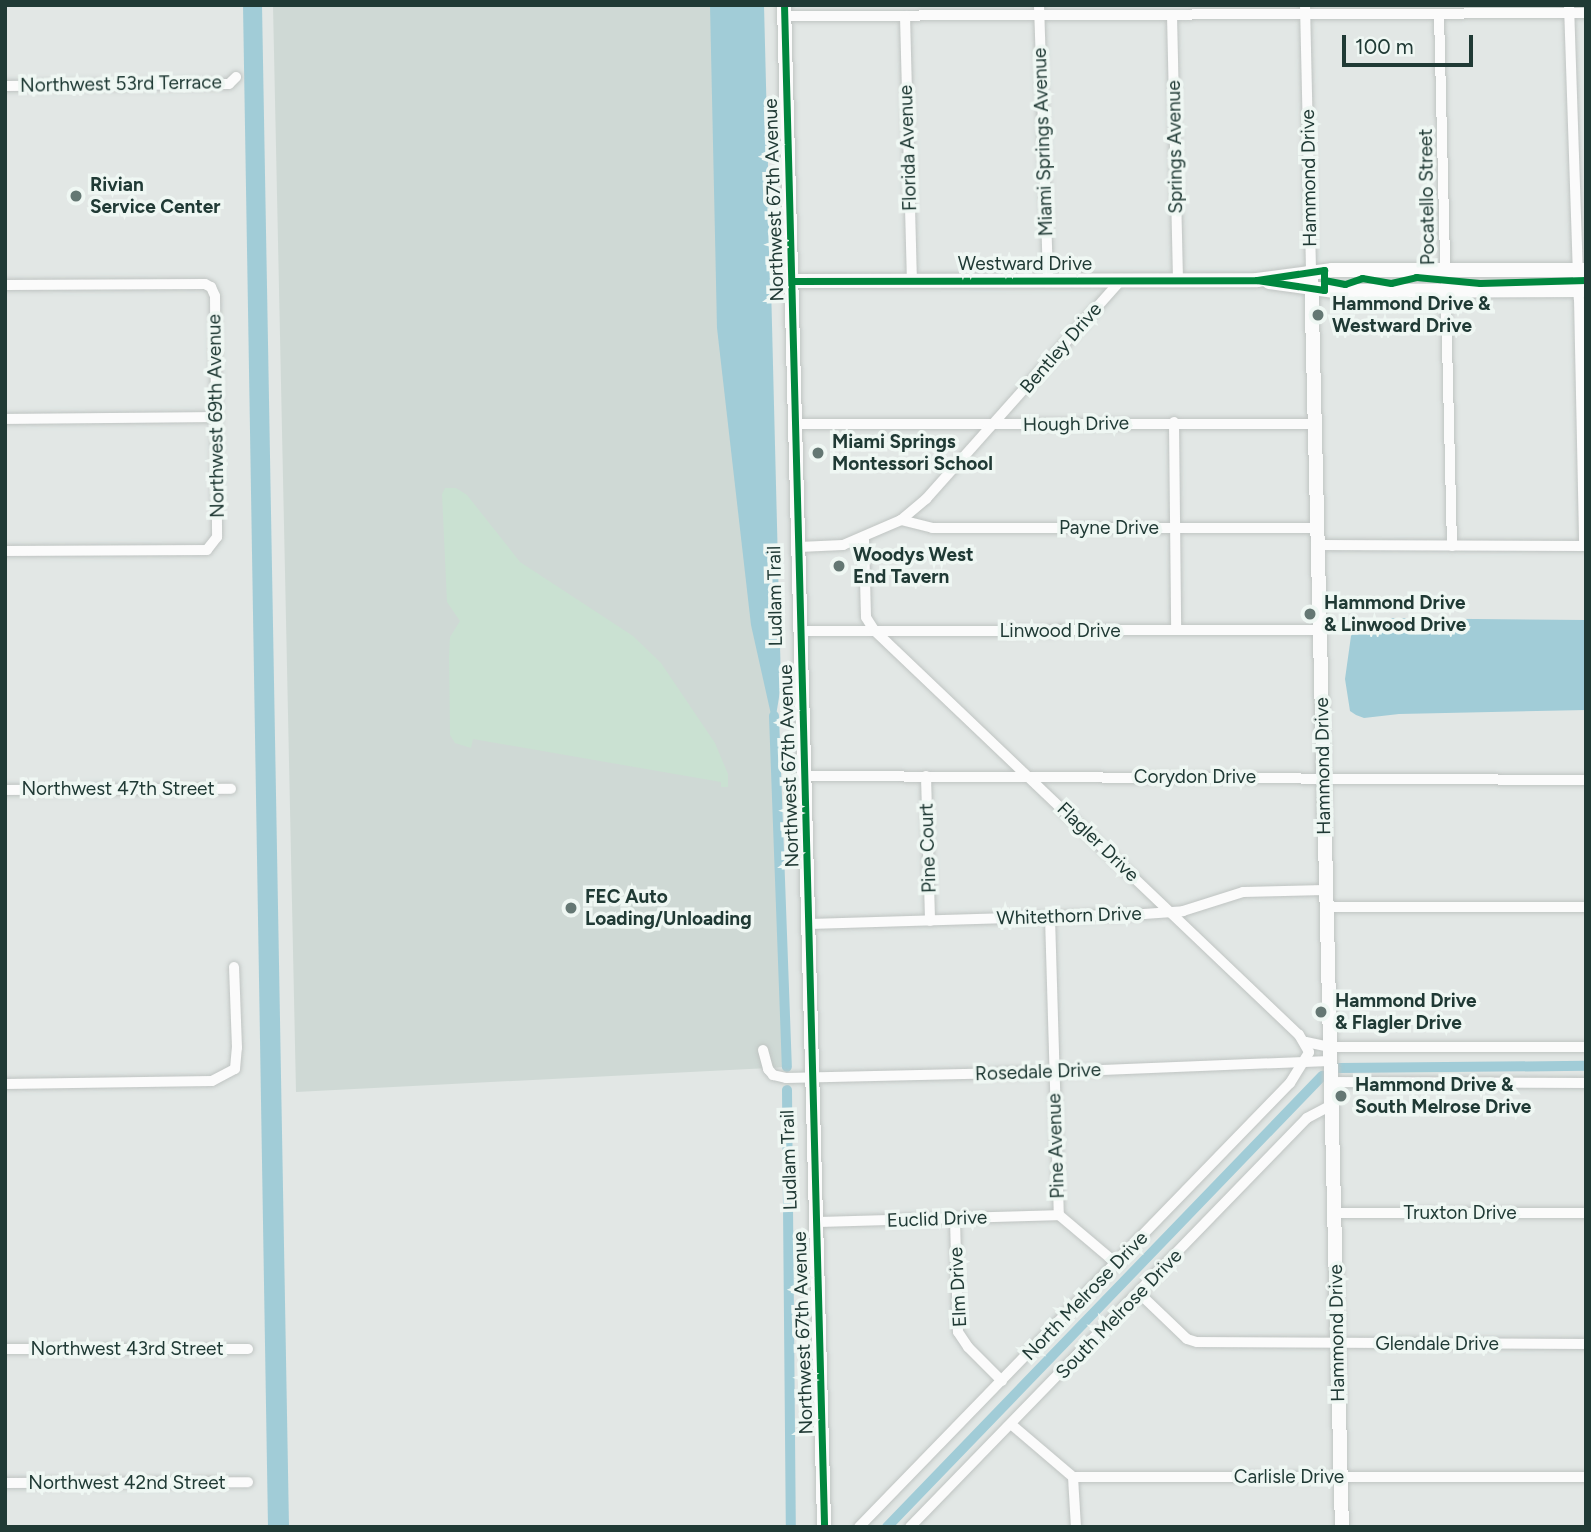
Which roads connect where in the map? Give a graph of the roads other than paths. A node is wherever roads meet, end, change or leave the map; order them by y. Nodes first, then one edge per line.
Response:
1 (1306, 9) edge
2 (1569, 9) edge
3 (784, 10) edge
4 (1039, 10) edge
5 (1586, 13) edge
6 (1439, 14) junction
7 (1172, 15) junction
8 (905, 16) junction
9 (236, 77) dead end
10 (5, 86) edge
11 (1582, 270) edge
12 (1311, 271) junction
13 (1445, 271) junction
14 (912, 280) junction
15 (1048, 280) junction
16 (1121, 280) junction
17 (1178, 280) junction
18 (1257, 280) junction
19 (792, 281) junction
20 (5, 285) edge
21 (1311, 289) junction
22 (1446, 290) junction
23 (1582, 290) edge
24 (216, 417) junction
25 (5, 419) edge
26 (1174, 422) junction
27 (796, 424) junction
28 (1315, 424) junction
29 (993, 425) junction
30 (901, 520) junction
31 (1175, 528) junction
32 (1317, 528) junction
33 (864, 538) junction
34 (1318, 545) junction
35 (1585, 545) edge
36 (1452, 546) junction
37 (799, 547) junction
38 (5, 551) edge
39 (874, 630) junction
40 (1176, 630) junction
41 (1320, 630) junction
42 (801, 631) junction
43 (804, 776) junction
44 (926, 776) junction
45 (1030, 776) junction
46 (1324, 777) junction
47 (1586, 780) edge
48 (231, 789) dead end
49 (5, 790) edge
50 (1327, 890) junction
51 (1327, 907) junction
52 (1586, 907) edge
53 (1168, 910) junction
54 (1050, 917) junction
55 (930, 921) junction
56 (809, 925) junction
57 (234, 967) dead end
58 (1306, 1042) junction
59 (1586, 1046) edge
60 (763, 1051) dead end
61 (1330, 1054) junction
62 (1306, 1062) junction
63 (1280, 1063) junction
64 (1053, 1072) junction
65 (813, 1078) junction
66 (1331, 1082) junction
67 (1290, 1083) junction
68 (1586, 1083) edge
69 (5, 1084) edge
70 (1331, 1105) junction
71 (1334, 1213) junction
72 (1586, 1213) edge
73 (1059, 1215) junction
74 (955, 1219) junction
75 (815, 1223) junction
76 (1117, 1264) junction
77 (1139, 1293) junction
78 (1338, 1343) junction
79 (1586, 1344) edge
80 (5, 1349) edge
81 (248, 1349) dead end
82 (1002, 1381) junction
83 (1012, 1425) junction
84 (1341, 1477) junction
85 (1586, 1477) edge
86 (1073, 1478) junction
87 (248, 1482) dead end
88 (5, 1483) edge
89 (824, 1527) edge
90 (859, 1527) edge
91 (910, 1527) edge
92 (1076, 1527) edge
93 (1342, 1527) edge

1 - 6 street
1 - 7 street
1 - 12 street, Hammond Drive
2 - 5 street
2 - 6 street
2 - 11 street
3 - 8 street
3 - 19 street, Northwest 67th Avenue
4 - 7 street
4 - 8 street
4 - 15 street, Miami Springs Avenue
6 - 13 street, Pocatello Street
7 - 17 street, Springs Avenue
8 - 14 street, Florida Avenue
9 - 10 street, Northwest 53rd Terrace
11 - 13 street, Westward Drive
11 - 23 street
12 - 13 street, Westward Drive
12 - 18 street, Westward Drive
12 - 21 street, Hammond Drive
13 - 22 street, Pocatello Street
14 - 15 street, Westward Drive
14 - 19 street, Westward Drive
15 - 16 street, Westward Drive
16 - 17 street, Westward Drive
16 - 29 street, Bentley Drive
17 - 18 street, Westward Drive
18 - 21 street, Westward Drive
19 - 27 street, Northwest 67th Avenue
20 - 24 street, Northwest 69th Avenue
21 - 22 street, Westward Drive
21 - 28 street, Hammond Drive
22 - 23 street, Westward Drive
22 - 36 street, Pocatello Street
23 - 35 street
24 - 25 street
24 - 38 street, Northwest 69th Avenue
26 - 28 street, Hough Drive
26 - 29 street, Hough Drive
26 - 31 street
27 - 29 street, Hough Drive
27 - 37 street, Northwest 67th Avenue
28 - 32 street, Hammond Drive
29 - 30 street, Bentley Drive
30 - 31 street, Payne Drive
30 - 33 street, Bentley Drive
31 - 32 street, Payne Drive
31 - 40 street
32 - 34 street, Hammond Drive
33 - 37 street, Bentley Drive
33 - 39 street
34 - 36 street
34 - 41 street, Hammond Drive
35 - 36 street
37 - 42 street, Northwest 67th Avenue
39 - 40 street, Linwood Drive
39 - 42 street, Linwood Drive
39 - 45 street, Flagler Drive
40 - 41 street, Linwood Drive
41 - 46 street, Hammond Drive
42 - 43 street, Northwest 67th Avenue
43 - 44 street, Corydon Drive
43 - 56 street, Northwest 67th Avenue
44 - 45 street, Corydon Drive
44 - 55 street, Pine Court
45 - 46 street, Corydon Drive
45 - 53 street, Flagler Drive
46 - 47 street, Corydon Drive
46 - 50 street, Hammond Drive
48 - 49 street, Northwest 47th Street
50 - 51 street, Hammond Drive
50 - 53 street, Whitethorn Drive
51 - 52 street
51 - 61 street, Hammond Drive
53 - 54 street, Whitethorn Drive
53 - 58 street, Flagler Drive
54 - 55 street, Whitethorn Drive
54 - 64 street, Pine Avenue
55 - 56 street, Whitethorn Drive
56 - 65 street, Northwest 67th Avenue
57 - 69 street
58 - 61 street
58 - 62 street
59 - 61 street
60 - 65 street, Rosedale Drive
61 - 62 street, Rosedale Drive
61 - 66 street, Hammond Drive
62 - 63 street, Rosedale Drive
62 - 67 street, North Melrose Drive
63 - 64 street, Rosedale Drive
63 - 67 street
64 - 65 street, Rosedale Drive
64 - 73 street, Pine Avenue
65 - 75 street, Northwest 67th Avenue
66 - 68 street
66 - 70 street, Hammond Drive
67 - 76 street, North Melrose Drive
70 - 71 street, Hammond Drive
70 - 77 street, South Melrose Drive
71 - 72 street, Truxton Drive
71 - 78 street, Hammond Drive
73 - 74 street, Euclid Drive
73 - 76 street, Pine Avenue
74 - 75 street, Euclid Drive
74 - 82 street, Elm Drive
75 - 89 street, Northwest 67th Avenue
76 - 82 street, North Melrose Drive
77 - 78 street, Glendale Drive
77 - 83 street, South Melrose Drive
78 - 79 street, Glendale Drive
78 - 84 street, Hammond Drive
80 - 81 street, Northwest 43rd Street
82 - 90 street, North Melrose Drive
83 - 86 street
83 - 91 street, South Melrose Drive
84 - 85 street, Carlisle Drive
84 - 86 street, Carlisle Drive
84 - 93 street, Hammond Drive
86 - 92 street
87 - 88 street, Northwest 42nd Street

